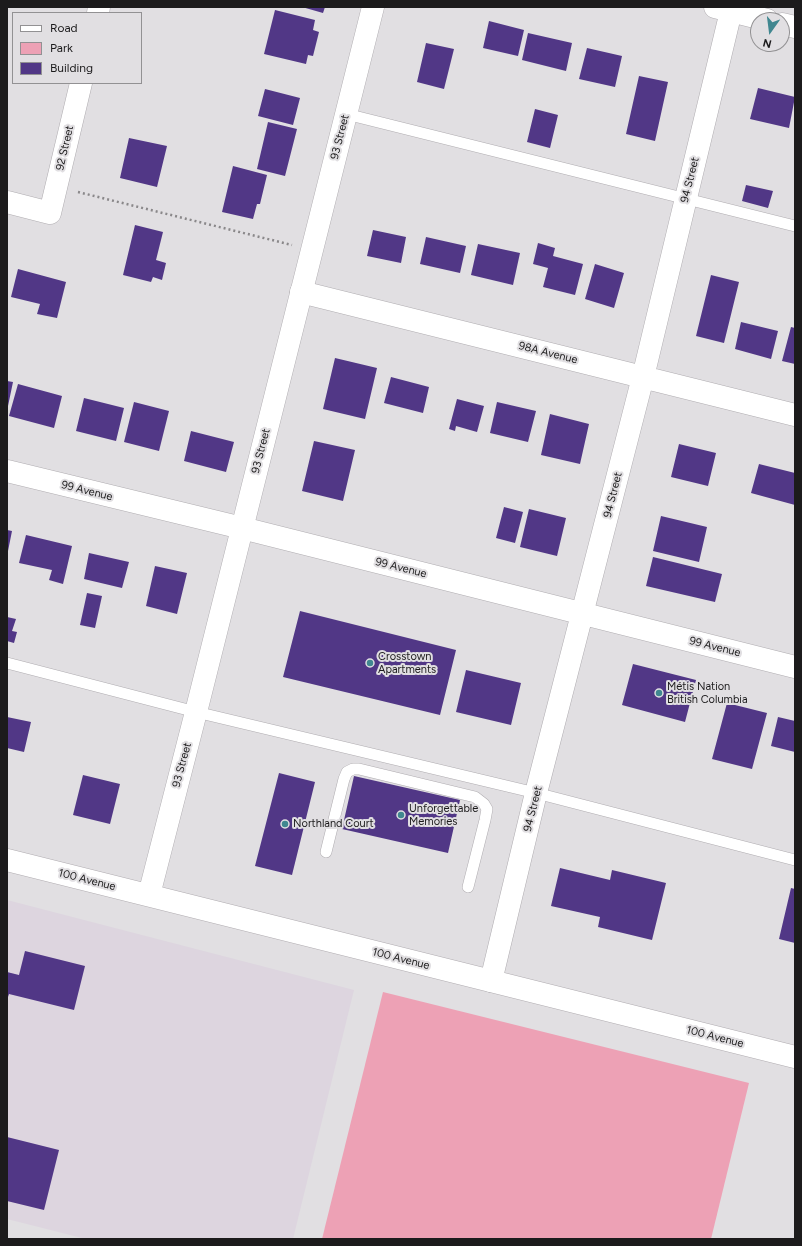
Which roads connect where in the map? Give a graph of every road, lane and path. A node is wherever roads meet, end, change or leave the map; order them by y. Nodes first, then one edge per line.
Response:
1 (372, 7) edge
2 (726, 8) edge
3 (750, 15) edge
4 (81, 84) edge
5 (346, 114) junction
6 (56, 187) junction
7 (685, 199) junction
8 (7, 202) edge
9 (795, 226) edge
10 (312, 250) junction
11 (302, 292) junction
12 (642, 377) junction
13 (795, 415) edge
14 (7, 471) edge
15 (242, 528) junction
16 (582, 614) junction
17 (7, 663) edge
18 (795, 667) edge
19 (196, 712) junction
20 (536, 793) junction
21 (326, 852) dead end
22 (7, 860) edge
23 (795, 860) edge
24 (468, 887) dead end
25 (149, 895) junction
26 (491, 981) junction
27 (795, 1057) edge

1 - 5 street, 93 Street
2 - 3 street
2 - 7 street, 94 Street
4 - 6 street, 92 Street
5 - 7 lane
5 - 10 street, 93 Street
6 - 8 street, 92 Street
6 - 10 path
7 - 9 lane
7 - 12 street, 94 Street
10 - 11 street, 93 Street
11 - 12 street, 98A Avenue
11 - 15 street, 93 Street
12 - 13 street, 98A Avenue
12 - 16 street, 94 Street
14 - 15 street, 99 Avenue
15 - 16 street, 99 Avenue
15 - 19 street, 93 Street
16 - 18 street, 99 Avenue
16 - 20 street, 94 Street
17 - 19 lane
19 - 20 lane
19 - 25 street, 93 Street
20 - 23 lane
20 - 26 street, 94 Street
21 - 24 lane
22 - 25 street, 100 Avenue
25 - 26 street, 100 Avenue
26 - 27 street, 100 Avenue

